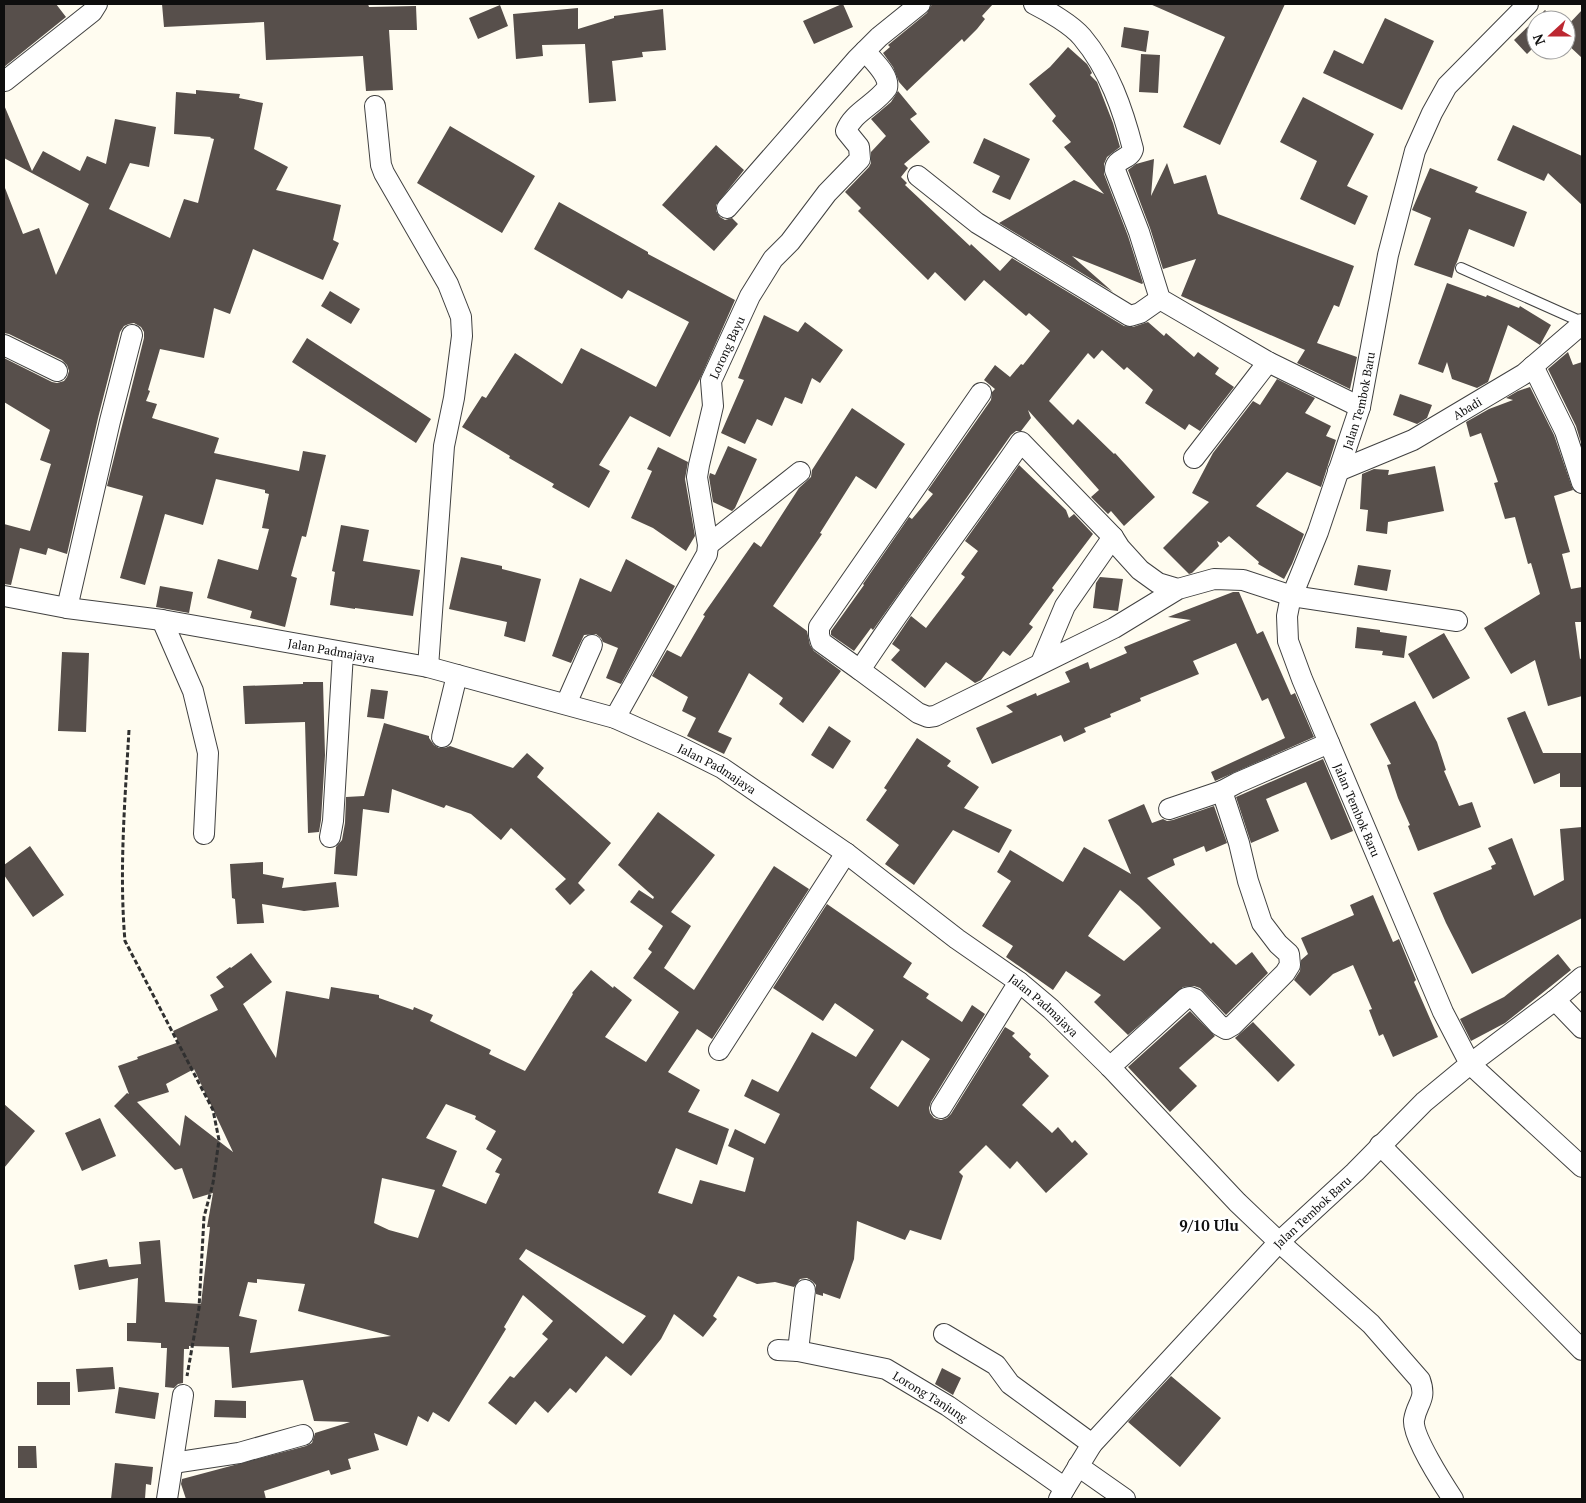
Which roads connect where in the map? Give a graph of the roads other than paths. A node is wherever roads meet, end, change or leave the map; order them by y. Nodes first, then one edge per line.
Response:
1 (97, 4) edge
2 (920, 4) edge
3 (1034, 4) edge
4 (1528, 4) edge
5 (865, 51) junction
6 (5, 82) edge
7 (376, 106) dead end
8 (918, 176) dead end
9 (727, 208) dead end
10 (1461, 268) dead end
11 (1160, 299) junction
12 (1582, 323) edge
13 (132, 335) dead end
14 (4, 345) edge
15 (1268, 362) junction
16 (1532, 366) junction
17 (57, 371) dead end
18 (981, 394) dead end
19 (1360, 407) junction
20 (1194, 458) dead end
21 (1338, 471) junction
22 (800, 472) dead end
23 (1582, 483) edge
24 (1113, 537) junction
25 (708, 545) junction
26 (1178, 589) junction
27 (4, 596) edge
28 (1292, 596) junction
29 (67, 608) junction
30 (162, 620) junction
31 (1457, 621) dead end
32 (592, 645) dead end
33 (343, 653) junction
34 (1041, 663) junction
35 (428, 668) junction
36 (860, 670) junction
37 (457, 675) junction
38 (566, 704) junction
39 (615, 718) junction
40 (442, 737) dead end
41 (1329, 743) junction
42 (1222, 791) junction
43 (1169, 809) dead end
44 (204, 834) dead end
45 (330, 837) dead end
46 (846, 853) junction
47 (1582, 977) edge
48 (1019, 982) junction
49 (1555, 1000) junction
50 (1582, 1028) edge
51 (719, 1050) dead end
52 (1470, 1064) junction
53 (1110, 1067) junction
54 (940, 1108) dead end
55 (1380, 1145) junction
56 (1582, 1167) edge
57 (1279, 1242) junction
58 (805, 1290) dead end
59 (944, 1334) dead end
60 (778, 1350) dead end
61 (1582, 1350) edge
62 (798, 1351) junction
63 (183, 1395) road end
64 (303, 1435) dead end
65 (1092, 1444) junction
66 (173, 1463) junction
67 (1078, 1466) junction
68 (1062, 1493) edge
69 (168, 1499) edge
70 (1125, 1499) edge
71 (1452, 1499) edge

1 - 6 street
2 - 5 street
3 - 11 street
4 - 19 street, Jalan Tembok Baru
5 - 9 street
5 - 25 street, Lorong Bayu
7 - 35 street
8 - 11 street
10 - 12 lane
11 - 15 street
12 - 16 street, Abadi
13 - 29 street
14 - 17 street
15 - 19 street
15 - 20 street
16 - 21 street, Abadi
16 - 23 street
18 - 36 street
19 - 21 street, Jalan Tembok Baru
21 - 28 street, Jalan Tembok Baru
22 - 25 street
24 - 26 street
24 - 34 street
24 - 36 street
25 - 39 street, Lorong Bayu
26 - 28 street
26 - 34 street
27 - 29 street, Jalan Padmajaya
28 - 31 street
28 - 41 street, Jalan Tembok Baru
29 - 30 street, Jalan Padmajaya
30 - 33 street, Jalan Padmajaya
30 - 44 street
32 - 38 street
33 - 35 street, Jalan Padmajaya
33 - 45 street
34 - 36 street
35 - 37 street, Jalan Padmajaya
37 - 38 street, Jalan Padmajaya
37 - 40 street
38 - 39 street, Jalan Padmajaya
39 - 46 street, Jalan Padmajaya
41 - 42 street
41 - 52 street, Jalan Tembok Baru
42 - 43 street
42 - 53 street
46 - 48 street, Jalan Padmajaya
46 - 51 street
47 - 49 street
48 - 53 street, Jalan Padmajaya
48 - 54 street
49 - 50 street
49 - 52 street
52 - 55 street, Jalan Tembok Baru
52 - 56 street
53 - 57 street, Jalan Padmajaya
55 - 57 street, Jalan Tembok Baru
55 - 61 street
57 - 65 street, Jalan Tembok Baru
57 - 71 street, Jalan Padmajaya
58 - 62 street
59 - 65 street
60 - 62 street, Lorong Tanjung
62 - 68 street, Lorong Tanjung
63 - 66 street
64 - 66 street
65 - 67 street, Jalan Tembok Baru
66 - 69 street
67 - 68 street, Jalan Tembok Baru
67 - 70 street

